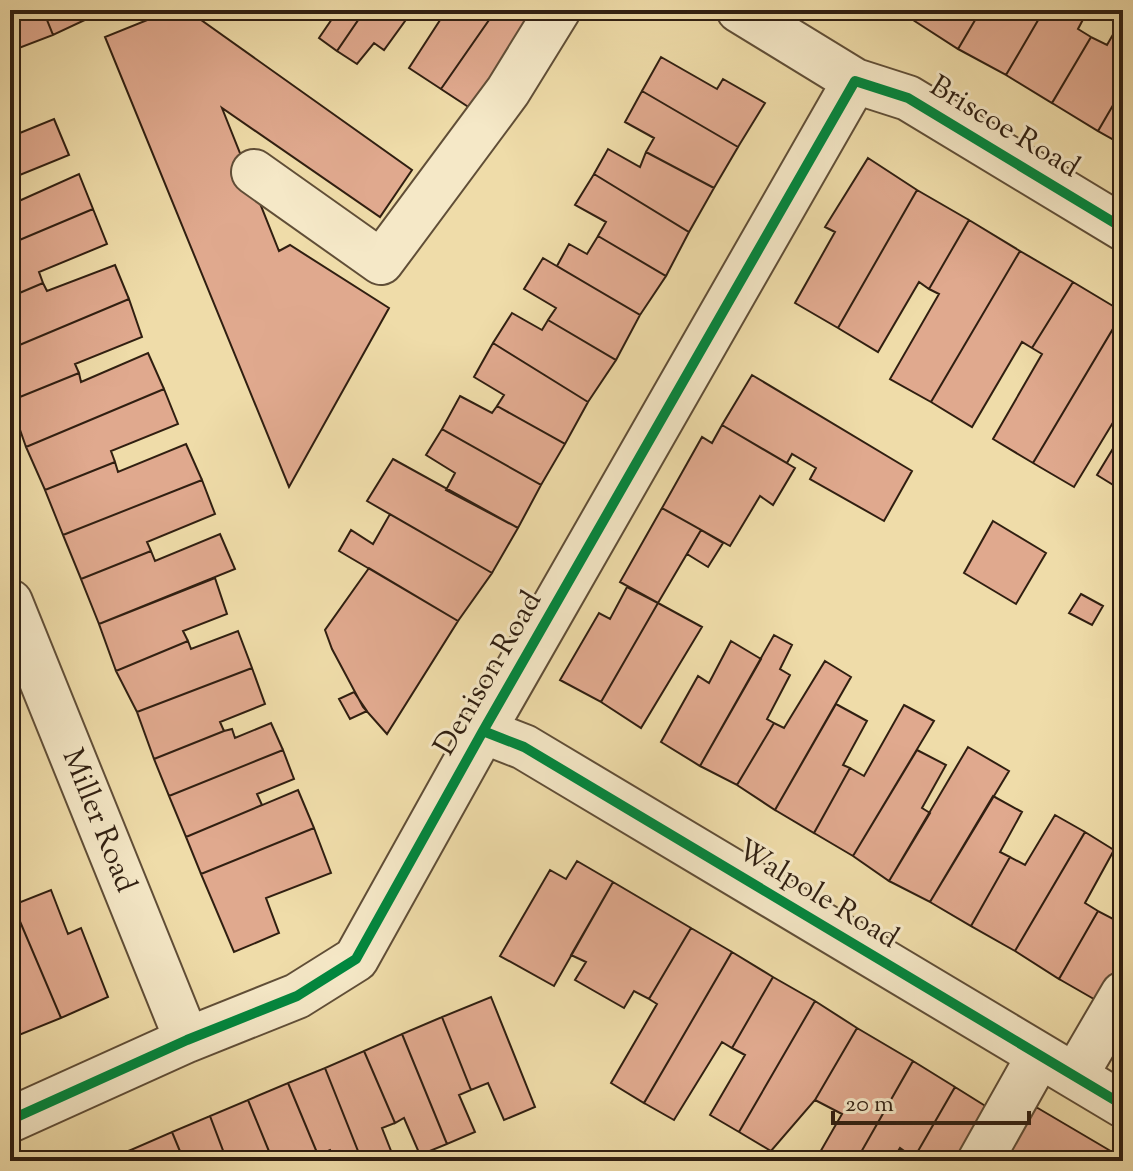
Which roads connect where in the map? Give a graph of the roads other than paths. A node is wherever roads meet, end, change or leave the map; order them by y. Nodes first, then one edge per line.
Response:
1 (558, 10) edge
2 (739, 10) edge
3 (855, 81) junction
4 (254, 172) dead end
5 (1123, 228) edge
6 (10, 602) edge
7 (483, 731) junction
8 (1123, 994) edge
9 (187, 1040) junction
10 (1057, 1066) junction
11 (1123, 1105) edge
12 (10, 1120) edge
13 (980, 1161) edge

1 - 4 street
2 - 3 street, Briscoe Road
3 - 5 street, Briscoe Road
3 - 7 street, Denison Road
6 - 9 street, Miller Road
7 - 9 street, Denison Road
7 - 10 street, Walpole Road
8 - 10 street
9 - 12 street, Denison Road
10 - 11 street, Walpole Road
10 - 13 street

